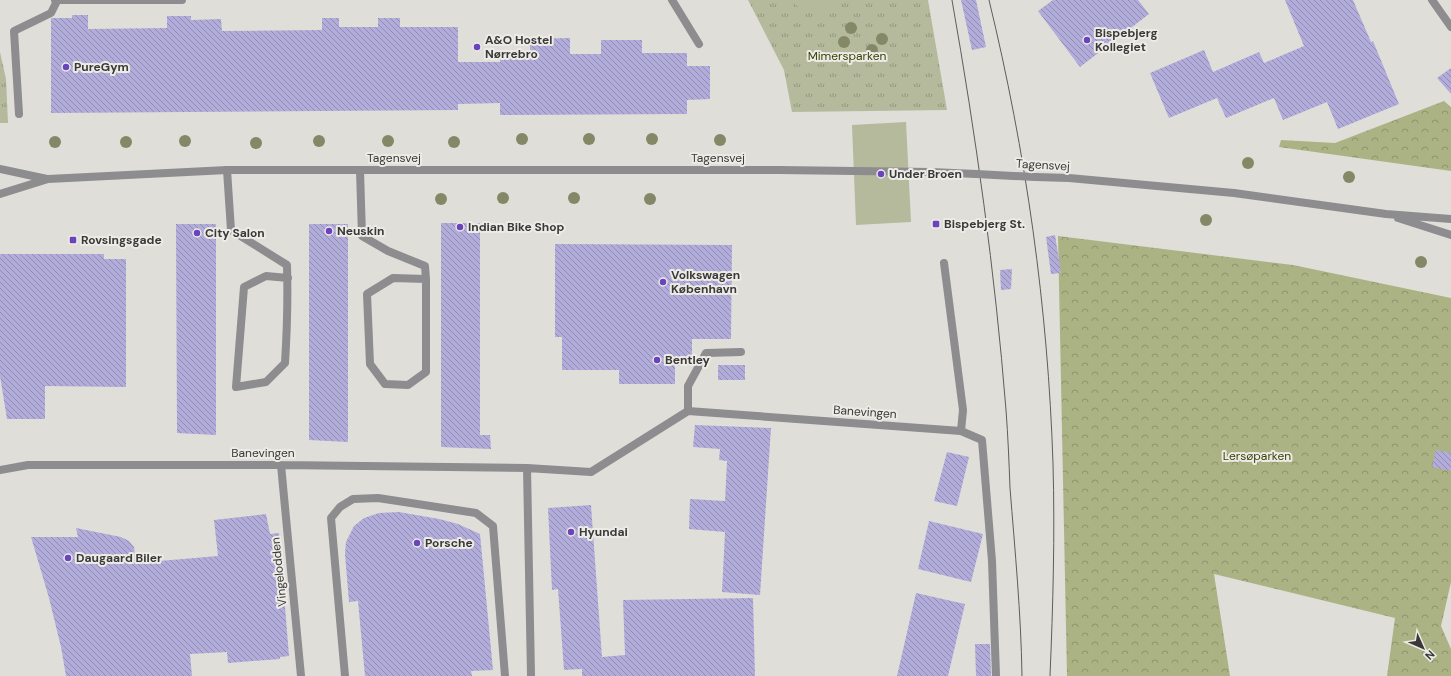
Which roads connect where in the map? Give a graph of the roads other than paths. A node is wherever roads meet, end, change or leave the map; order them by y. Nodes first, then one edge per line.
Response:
1 (56, 0) edge
2 (182, 0) edge
3 (672, 0) edge
4 (1432, 0) edge
5 (1451, 27) edge
6 (699, 44) dead end
7 (19, 114) dead end
8 (0, 169) edge
9 (227, 170) junction
10 (360, 170) junction
11 (48, 179) junction
12 (0, 194) edge
13 (1386, 214) junction
14 (1451, 219) edge
15 (1451, 235) edge
16 (944, 263) dead end
17 (288, 278) junction
18 (426, 279) junction
19 (741, 352) dead end
20 (688, 411) junction
21 (961, 431) junction
22 (281, 465) junction
23 (527, 468) junction
24 (0, 470) edge
25 (301, 676) edge
26 (345, 676) edge
27 (505, 676) edge
28 (531, 676) edge
29 (996, 676) edge

1 - 2 street
1 - 7 street
3 - 6 street
4 - 5 street
8 - 11 street, Tagensvej
9 - 10 street, Tagensvej
9 - 11 street, Tagensvej
9 - 17 street
10 - 13 street, Tagensvej, bridge
10 - 18 street
11 - 12 street, Tagensvej
13 - 14 street, Tagensvej
13 - 15 street, Tagensvej
16 - 21 street
17 - 17 street
18 - 18 street
19 - 20 street
20 - 21 street, Banevingen
20 - 23 street, Banevingen
21 - 29 street, Banevingen
22 - 23 street, Banevingen
22 - 24 street, Banevingen
22 - 25 street, Vingelodden
23 - 28 street
26 - 27 street

